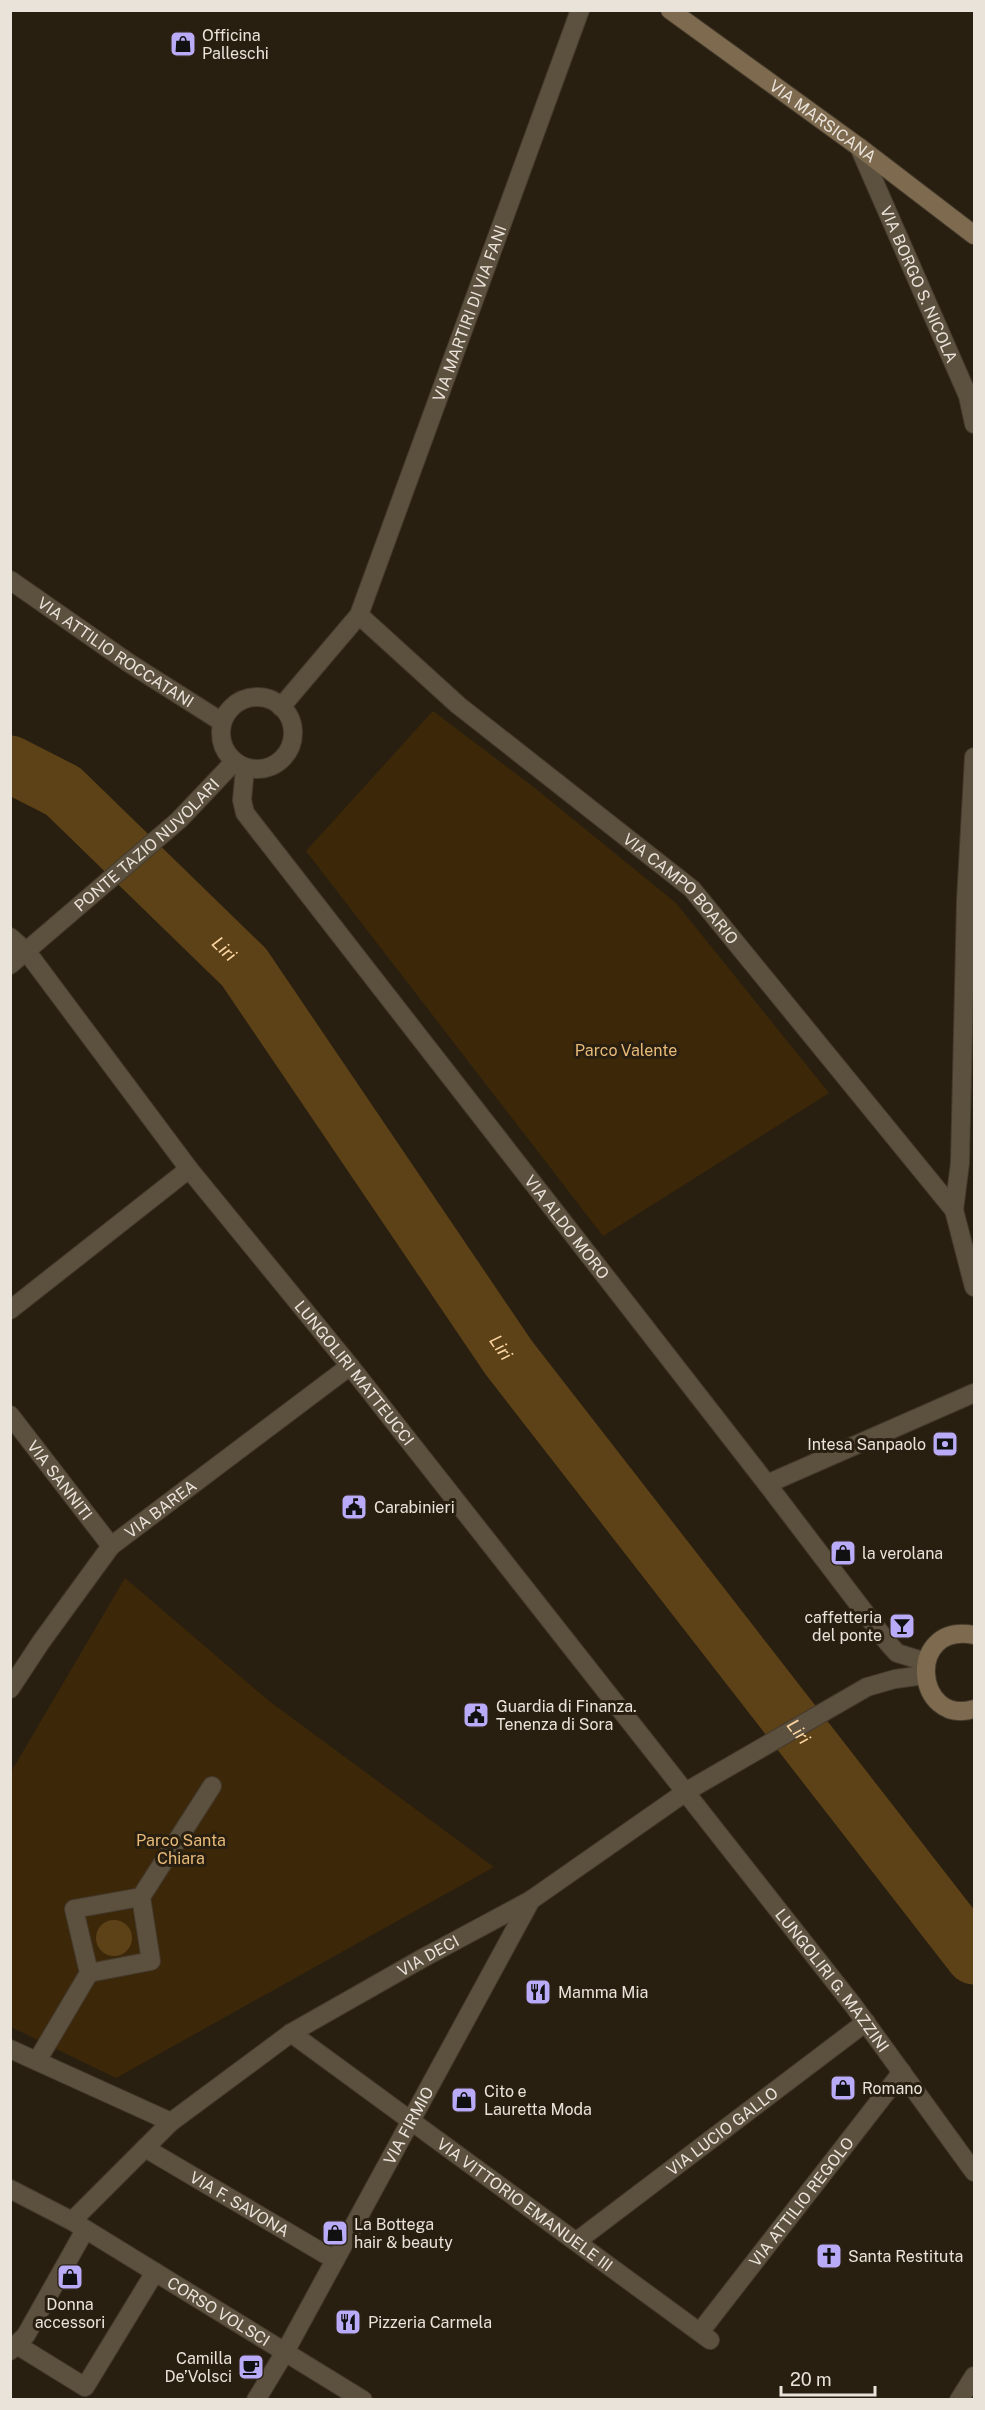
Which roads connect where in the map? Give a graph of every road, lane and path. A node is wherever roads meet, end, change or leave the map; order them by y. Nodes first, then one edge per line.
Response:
1 (580, 10) edge
2 (670, 10) edge
3 (859, 147) junction
4 (975, 235) edge
5 (975, 424) edge
6 (10, 580) edge
7 (359, 615) junction
8 (281, 707) junction
9 (222, 722) junction
10 (975, 757) edge
11 (240, 765) junction
12 (10, 936) edge
13 (27, 952) junction
14 (10, 965) edge
15 (189, 1168) junction
16 (954, 1210) junction
17 (975, 1287) edge
18 (10, 1310) edge
19 (350, 1366) junction
20 (975, 1393) edge
21 (10, 1415) edge
22 (767, 1484) junction
23 (111, 1546) junction
24 (974, 1635) edge
25 (925, 1669) junction
26 (10, 1689) edge
27 (973, 1712) edge
28 (212, 1786) dead end
29 (687, 1791) junction
30 (141, 1897) junction
31 (531, 1900) junction
32 (89, 1973) junction
33 (866, 2022) junction
34 (291, 2033) junction
35 (10, 2049) edge
36 (37, 2061) junction
37 (902, 2072) junction
38 (171, 2122) junction
39 (410, 2122) junction
40 (145, 2148) junction
41 (975, 2172) edge
42 (10, 2189) edge
43 (79, 2225) junction
44 (577, 2241) junction
45 (335, 2260) junction
46 (155, 2272) junction
47 (705, 2336) joint
48 (14, 2348) edge
49 (285, 2352) junction
50 (973, 2381) edge
51 (256, 2400) edge
52 (363, 2400) edge
53 (958, 2400) edge

1 - 7 street, VIA MARTIRI DI VIA FANI
2 - 3 main road, VIA MARSICANA
3 - 4 main road, VIA MARSICANA
3 - 5 street, VIA BORGO S. NICOLA
6 - 9 street, VIA ATTILIO ROCCATANI
7 - 8 street
7 - 16 street, VIA CAMPO BOARIO
8 - 9 street
8 - 11 street
9 - 11 street
10 - 16 street
11 - 13 street, PONTE TAZIO NUVOLARI
11 - 22 street, VIA ALDO MORO
12 - 13 street, LUNGOLIRI MATTEUCCI
13 - 14 street, PONTE TAZIO NUVOLARI
13 - 15 street, LUNGOLIRI MATTEUCCI
15 - 18 street
15 - 19 street, LUNGOLIRI MATTEUCCI
16 - 17 street
19 - 23 street, VIA BAREA
19 - 29 street, LUNGOLIRI MATTEUCCI
20 - 22 street
21 - 23 street, VIA SANNITI
22 - 25 street, VIA ALDO MORO
23 - 26 street, VIA BAREA
24 - 25 main road
25 - 27 main road
25 - 29 street, VIA DECI
28 - 30 street
29 - 31 street, VIA DECI
29 - 33 street, LUNGOLIRI G. MAZZINI
30 - 32 street
30 - 32 street
31 - 34 street, VIA DECI
31 - 39 street, VIA FIRMIO
32 - 36 street
33 - 37 street, LUNGOLIRI G. MAZZINI
33 - 44 street, VIA LUCIO GALLO
34 - 38 street, VIA DECI
34 - 39 street, VIA VITTORIO EMANUELE III
35 - 36 street
36 - 38 street
37 - 41 street, LUNGOLIRI G. MAZZINI
37 - 47 street, VIA ATTILIO REGOLO
38 - 40 street, VIA DECI
39 - 44 street, VIA VITTORIO EMANUELE III
39 - 45 street, VIA FIRMIO
40 - 43 street, VIA DECI
40 - 45 street, VIA F. SAVONA
42 - 43 street, CORSO VOLSCI
43 - 46 street, CORSO VOLSCI
43 - 48 street, VIA DECI
44 - 47 street, VIA VITTORIO EMANUELE III
45 - 49 street, VIA FIRMIO
46 - 48 street
46 - 49 street, CORSO VOLSCI
49 - 51 street, VIA FIRMIO
49 - 52 street, CORSO VOLSCI
50 - 53 street

